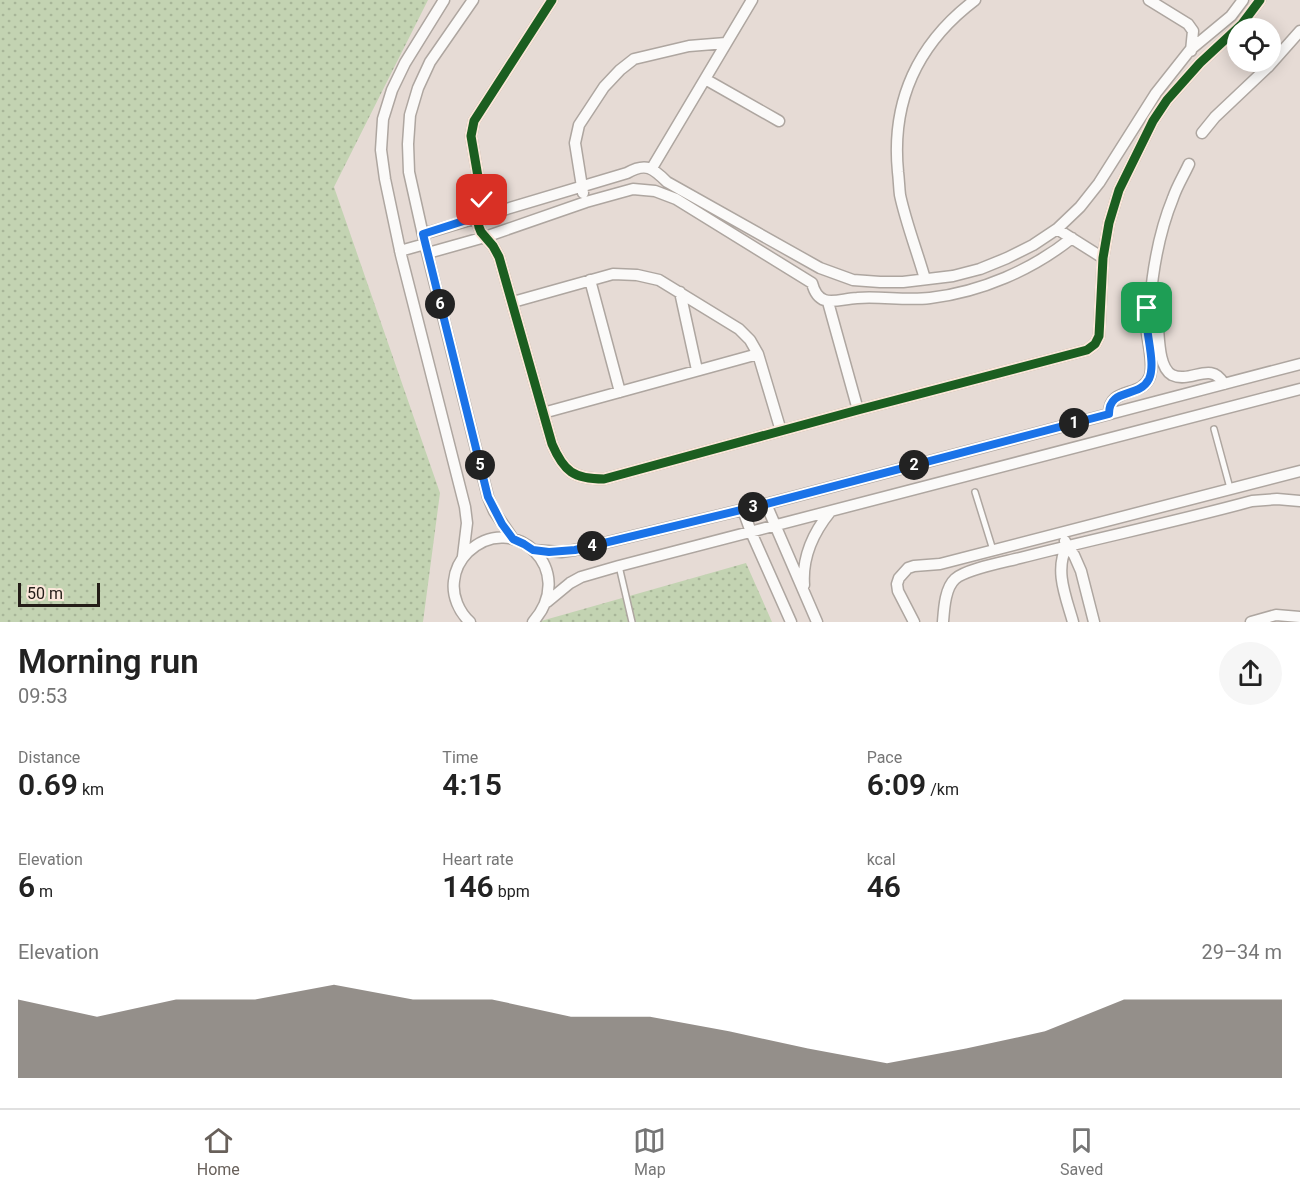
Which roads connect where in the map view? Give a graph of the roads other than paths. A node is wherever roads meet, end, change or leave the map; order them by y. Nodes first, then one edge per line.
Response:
1 (444, 0) edge
2 (473, 0) edge
3 (552, 0) edge
4 (752, 0) edge
5 (975, 0) edge
6 (1149, 0) edge
7 (1243, 0) edge
8 (1260, 0) edge
9 (1300, 31) edge
10 (726, 43) junction
11 (1190, 50) junction
12 (1200, 63) junction
13 (705, 79) junction
14 (780, 122) dead end
15 (1202, 134) dead end
16 (1190, 164) dead end
17 (652, 168) junction
18 (627, 173) junction
19 (581, 187) junction
20 (633, 189) junction
21 (586, 202) junction
22 (479, 216) junction
23 (1057, 228) junction
24 (485, 237) junction
25 (1072, 238) junction
26 (426, 244) junction
27 (400, 251) junction
28 (1103, 258) junction
29 (820, 268) junction
30 (925, 279) junction
31 (590, 280) junction
32 (812, 283) junction
33 (680, 292) junction
34 (513, 302) junction
35 (828, 302) junction
36 (1150, 303) junction
37 (758, 354) junction
38 (1300, 364) edge
39 (697, 370) junction
40 (1224, 384) junction
41 (1300, 389) edge
42 (620, 392) junction
43 (858, 410) junction
44 (543, 413) junction
45 (1109, 414) junction
46 (1214, 429) dead end
47 (781, 431) junction
48 (1300, 471) edge
49 (1230, 489) junction
50 (975, 492) dead end
51 (1300, 501) edge
52 (766, 504) junction
53 (1153, 509) junction
54 (743, 510) junction
55 (831, 511) junction
56 (1156, 524) junction
57 (776, 526) junction
58 (751, 532) junction
59 (1063, 532) junction
60 (513, 539) junction
61 (1067, 546) junction
62 (533, 550) junction
63 (993, 550) junction
64 (464, 556) junction
65 (940, 564) junction
66 (619, 566) junction
67 (950, 586) junction
68 (804, 594) junction
69 (547, 602) junction
70 (460, 610) junction
71 (1300, 617) edge
72 (458, 622) edge
73 (470, 622) edge
74 (533, 622) edge
75 (632, 622) edge
76 (791, 622) edge
77 (817, 622) edge
78 (915, 622) edge
79 (943, 622) edge
80 (1073, 622) edge
81 (1094, 622) edge
82 (1251, 622) edge

1 - 27 street
2 - 26 street
3 - 22 street
4 - 10 street
5 - 30 street
6 - 11 street
7 - 11 street
8 - 12 street
9 - 15 street
10 - 13 street
10 - 19 street
11 - 12 street
11 - 23 street
12 - 28 street
13 - 14 street
13 - 17 street
16 - 36 street
17 - 18 street
17 - 29 street
18 - 19 street
18 - 20 street
19 - 21 street
19 - 22 street
20 - 21 street
20 - 32 street
21 - 24 street
22 - 24 street
22 - 26 street
23 - 25 street
23 - 30 street
24 - 26 street
24 - 34 street
25 - 28 street
25 - 35 street
26 - 27 street
26 - 60 street
27 - 64 street
28 - 43 street
29 - 30 street
29 - 32 street
31 - 33 street
31 - 34 street
31 - 42 street
32 - 35 street
33 - 37 street
33 - 39 street
34 - 44 street
35 - 43 street
36 - 40 street
36 - 45 street
37 - 39 street
37 - 47 street
38 - 40 street
39 - 42 street
40 - 45 street
41 - 55 street
42 - 44 street
43 - 47 street
44 - 47 street
45 - 52 street
46 - 49 lane
48 - 49 street
49 - 53 street
50 - 63 lane
51 - 56 street
52 - 54 street
52 - 57 street
53 - 56 street
53 - 59 street
54 - 58 street
54 - 62 street
55 - 57 street
55 - 68 street
56 - 61 street
57 - 58 street
57 - 68 street
58 - 66 street
58 - 76 street
59 - 61 street
59 - 63 street
60 - 62 street
60 - 64 street
61 - 67 street
61 - 80 street
61 - 81 street
62 - 69 street
63 - 65 street
64 - 70 street
65 - 67 street
65 - 78 street
66 - 69 street
66 - 75 lane
67 - 79 street
68 - 77 street
69 - 74 street
70 - 72 street
70 - 73 street
71 - 82 street

